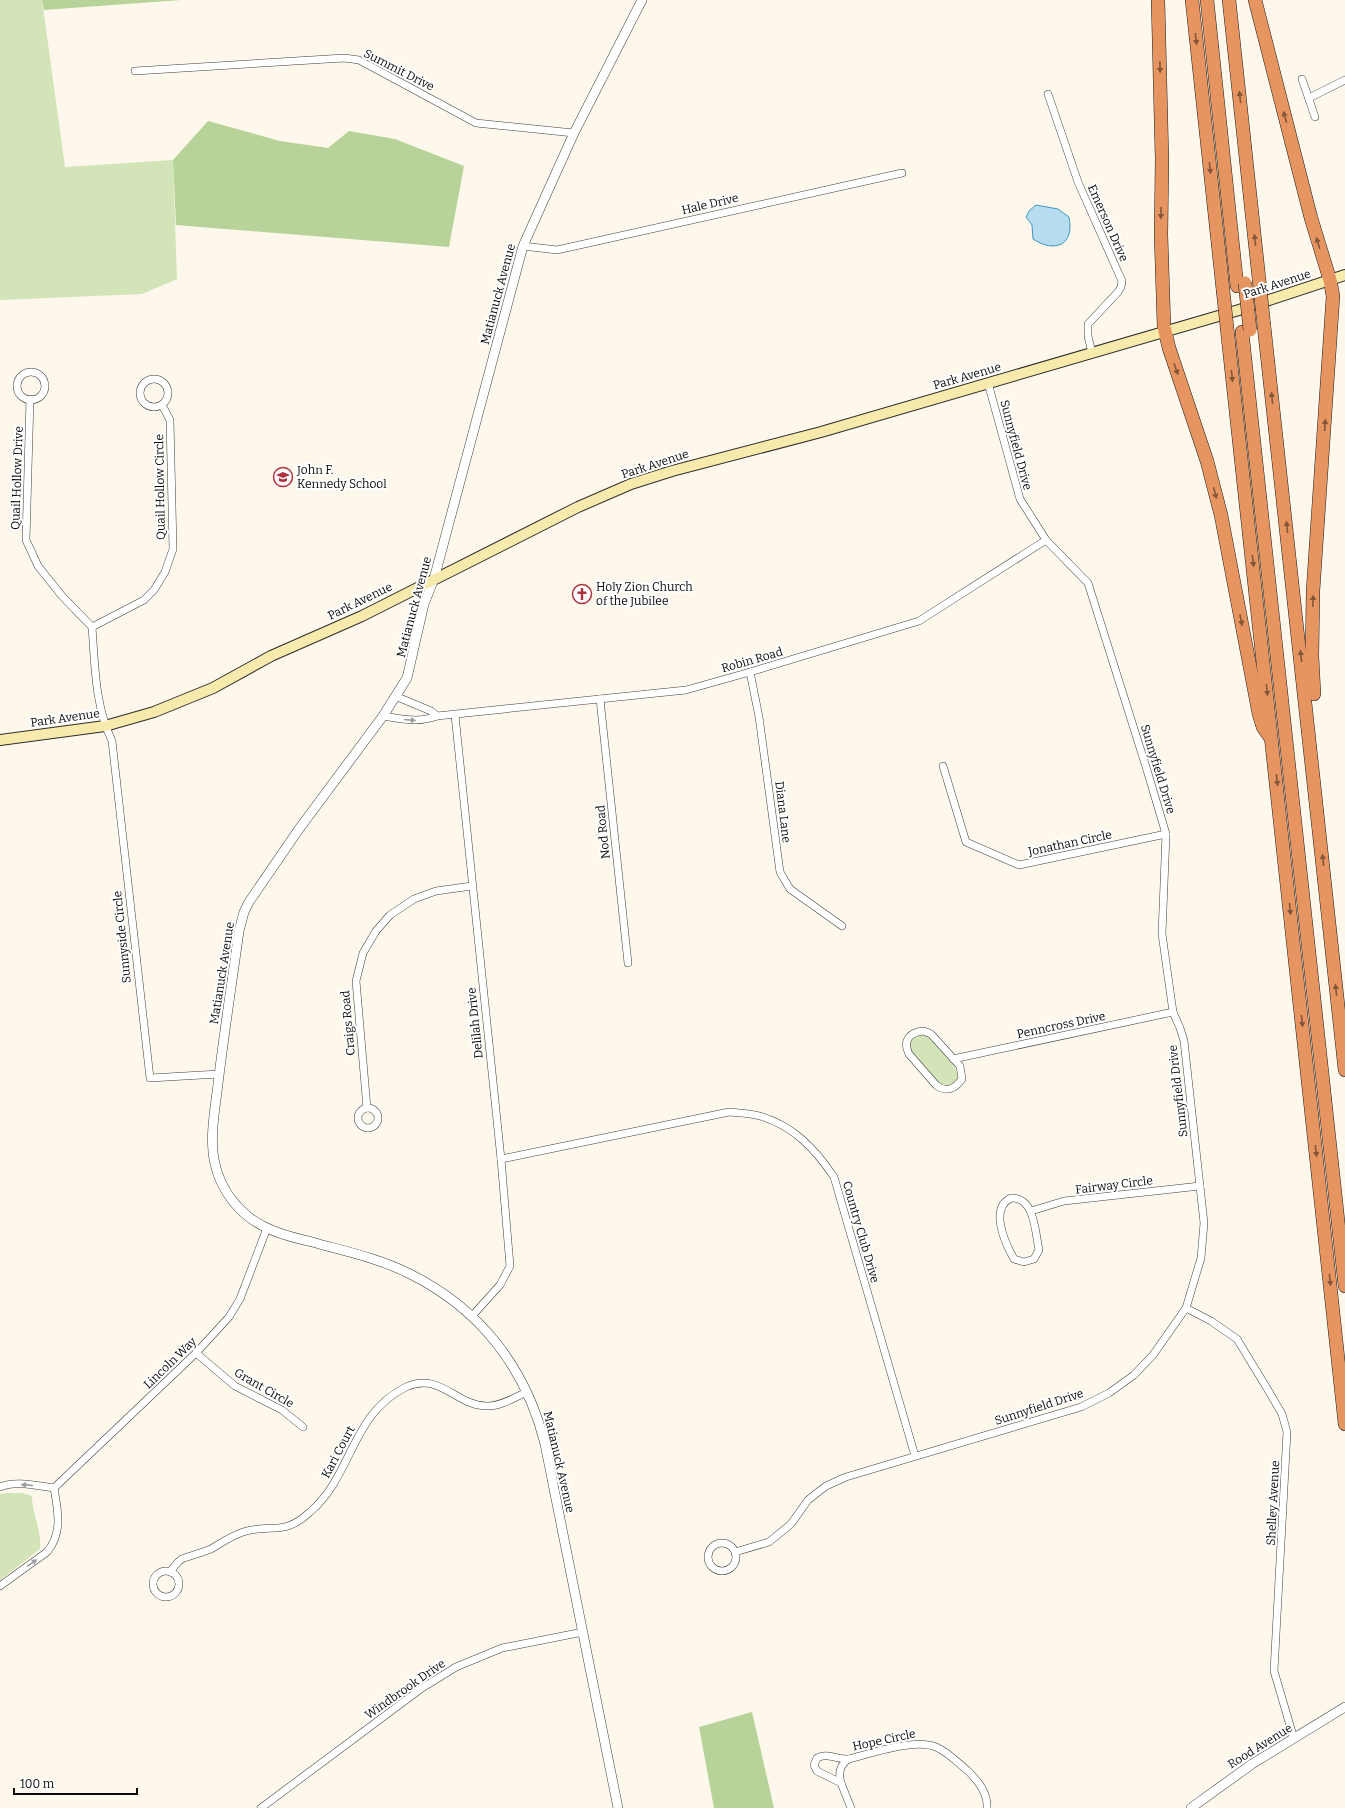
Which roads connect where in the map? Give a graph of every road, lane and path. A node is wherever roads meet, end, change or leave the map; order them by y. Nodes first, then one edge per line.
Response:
1 (642, 0) edge
2 (1158, 0) edge
3 (1192, 0) edge
4 (1207, 0) edge
5 (1214, 0) edge
6 (1230, 0) edge
7 (1256, 0) edge
8 (135, 71) dead end
9 (1302, 79) dead end
10 (1345, 80) edge
11 (1048, 94) dead end
12 (1309, 98) junction
13 (1315, 117) dead end
14 (574, 133) junction
15 (902, 173) dead end
16 (522, 246) junction
17 (1345, 275) edge
18 (1330, 280) junction
19 (1241, 284) junction
20 (1165, 331) junction
21 (1246, 331) junction
22 (1092, 353) junction
23 (988, 383) junction
24 (30, 399) dead end
25 (162, 405) dead end
26 (1046, 540) junction
27 (434, 579) junction
28 (92, 627) junction
29 (750, 672) junction
30 (395, 696) junction
31 (600, 699) junction
32 (454, 715) junction
33 (382, 716) junction
34 (437, 716) junction
35 (105, 726) junction
36 (1310, 737) junction
37 (0, 740) edge
38 (1272, 741) junction
39 (943, 766) dead end
40 (1166, 834) junction
41 (472, 886) junction
42 (842, 926) dead end
43 (628, 963) dead end
44 (1173, 1012) junction
45 (953, 1059) junction
46 (1345, 1070) edge
47 (219, 1074) junction
48 (367, 1108) dead end
49 (501, 1159) junction
50 (1200, 1186) junction
51 (1031, 1211) junction
52 (1345, 1212) edge
53 (267, 1228) junction
54 (1345, 1286) edge
55 (1186, 1308) junction
56 (472, 1316) junction
57 (196, 1353) junction
58 (527, 1392) junction
59 (1345, 1424) edge
60 (303, 1427) dead end
61 (915, 1456) junction
62 (0, 1487) edge
63 (54, 1488) junction
64 (735, 1552) junction
65 (170, 1572) dead end
66 (0, 1586) edge
67 (583, 1632) junction
68 (1345, 1707) edge
69 (1294, 1739) junction
70 (849, 1759) junction
71 (841, 1783) junction
72 (261, 1808) edge
73 (618, 1808) edge
74 (851, 1808) edge
75 (987, 1808) edge
76 (1191, 1808) edge

1 - 14 street, Matianuck Avenue
2 -> 20 highway
3 -> 38 highway, bridge
4 - 19 highway
5 - 19 highway
36 -> 6 highway, bridge
18 -> 7 highway
8 - 14 street, Summit Drive
9 - 12 street
10 - 12 street
11 - 22 street, Emerson Drive
12 - 13 street
14 - 16 street, Matianuck Avenue
15 - 16 street, Hale Drive
16 - 27 street, Matianuck Avenue
17 - 18 main road, Park Avenue
18 - 20 main road, Park Avenue
36 -> 18 highway
19 - 21 highway, bridge
20 - 22 main road, Park Avenue
20 -> 38 highway
21 - 52 highway
21 - 54 highway
22 - 23 main road, Park Avenue
23 - 26 street, Sunnyfield Drive
23 - 27 main road, Park Avenue
24 - 28 street, Quail Hollow Drive
25 - 28 street, Quail Hollow Circle
26 - 29 street, Robin Road
26 - 40 street, Sunnyfield Drive
27 - 30 street, Matianuck Avenue
27 - 35 main road, Park Avenue
28 - 35 street
29 - 31 street, Robin Road
29 - 42 street, Diana Lane
30 - 33 street, Matianuck Avenue
30 - 34 street
31 - 32 street, Robin Road
31 - 43 street, Nod Road
32 - 34 street, Robin Road
32 - 41 street, Delilah Drive
33 -> 34 street, Robin Road
33 - 47 street, Matianuck Avenue
35 - 37 main road, Park Avenue
35 - 47 street, Sunnyside Circle
46 -> 36 highway
38 -> 59 highway
39 - 40 street, Jonathan Circle
40 - 44 street, Sunnyfield Drive
41 - 48 street, Craigs Road
41 - 49 street, Delilah Drive
44 - 45 street, Penncross Drive
44 - 50 street, Sunnyfield Drive
45 - 45 street
47 - 53 street, Matianuck Avenue
49 - 56 street, Delilah Drive
49 - 61 street, Country Club Drive
50 - 51 street, Fairway Circle
50 - 55 street, Sunnyfield Drive
51 - 51 street
53 - 56 street, Matianuck Avenue
53 - 57 street, Lincoln Way
55 - 61 street, Sunnyfield Drive
55 - 69 street, Shelley Avenue
56 - 58 street, Matianuck Avenue
57 - 60 street, Grant Circle
57 - 63 street, Lincoln Way
58 - 65 street, Kari Court
58 - 67 street, Matianuck Avenue
61 - 64 street, Sunnyfield Drive
63 -> 62 street
66 -> 63 street
64 - 64 street
67 - 72 street, Windbrook Drive
67 - 73 street, Matianuck Avenue
68 - 69 street, Rood Avenue
69 - 76 street, Rood Avenue
70 - 71 street, Hope Circle
70 - 71 street, Hope Circle
70 - 75 street, Hope Circle
71 - 74 street, Hope Circle

